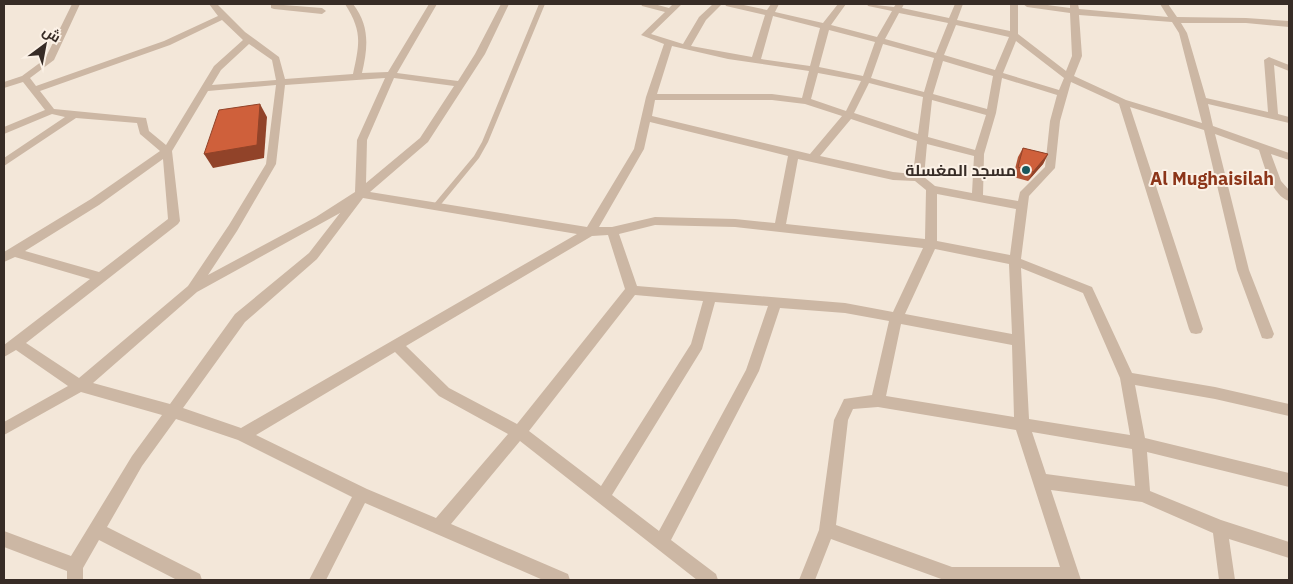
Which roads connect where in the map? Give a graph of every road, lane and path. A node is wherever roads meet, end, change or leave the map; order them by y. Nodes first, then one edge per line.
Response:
1 (76, 4) edge
2 (212, 4) edge
3 (276, 4) edge
4 (349, 4) edge
5 (433, 4) edge
6 (505, 4) edge
7 (542, 4) edge
8 (645, 4) edge
9 (678, 4) edge
10 (718, 4) edge
11 (729, 4) edge
12 (775, 4) edge
13 (842, 4) edge
14 (871, 4) edge
15 (959, 4) edge
16 (1014, 4) edge
17 (1027, 4) edge
18 (1164, 4) edge
19 (898, 6) edge
20 (1074, 8) edge
21 (322, 11) dead end
22 (671, 11) junction
23 (770, 13) junction
24 (222, 17) junction
25 (1175, 20) junction
26 (953, 22) junction
27 (1289, 24) edge
28 (825, 27) junction
29 (1014, 35) junction
30 (248, 40) junction
31 (879, 42) junction
32 (668, 44) junction
33 (686, 47) junction
34 (939, 58) junction
35 (756, 61) junction
36 (1289, 68) edge
37 (814, 69) junction
38 (998, 74) junction
39 (391, 75) junction
40 (357, 76) junction
41 (26, 78) junction
42 (1070, 78) junction
43 (866, 80) junction
44 (281, 81) junction
45 (459, 84) junction
46 (4, 86) edge
47 (206, 88) junction
48 (34, 90) junction
49 (1062, 94) junction
50 (928, 96) junction
51 (651, 97) junction
52 (1202, 100) junction
53 (806, 101) junction
54 (1123, 102) junction
55 (51, 111) junction
56 (991, 113) junction
57 (74, 116) junction
58 (848, 116) junction
59 (1273, 116) junction
60 (646, 118) junction
61 (1289, 120) edge
62 (1209, 128) junction
63 (4, 131) edge
64 (923, 139) junction
65 (1264, 149) junction
66 (167, 151) junction
67 (794, 154) junction
68 (980, 154) junction
69 (1289, 157) edge
70 (813, 158) junction
71 (4, 163) edge
72 (918, 178) junction
73 (932, 189) junction
74 (360, 194) junction
75 (1289, 197) edge
76 (977, 198) junction
77 (436, 206) junction
78 (1022, 206) junction
79 (780, 228) junction
80 (612, 231) junction
81 (590, 232) junction
82 (931, 244) junction
83 (8, 255) edge
84 (1015, 261) junction
85 (101, 277) junction
86 (192, 289) junction
87 (632, 290) junction
88 (710, 297) junction
89 (776, 302) junction
90 (896, 319) junction
91 (1196, 329) dead end
92 (1267, 334) dead end
93 (1019, 341) junction
94 (16, 343) junction
95 (396, 345) junction
96 (4, 352) edge
97 (1127, 378) junction
98 (80, 386) junction
99 (878, 402) junction
100 (1289, 410) edge
101 (172, 412) junction
102 (1022, 424) junction
103 (4, 429) edge
104 (519, 432) junction
105 (242, 435) junction
106 (1139, 443) junction
107 (1289, 480) edge
108 (1041, 481) junction
109 (362, 494) junction
110 (1143, 495) junction
111 (604, 496) junction
112 (439, 527) junction
113 (1220, 528) junction
114 (96, 530) junction
115 (827, 530) junction
116 (4, 539) edge
117 (662, 541) junction
118 (1289, 550) edge
119 (75, 573) edge
120 (1072, 578) edge
121 (194, 580) edge
122 (317, 580) edge
123 (562, 580) edge
124 (710, 580) edge
125 (807, 580) edge
126 (1227, 580) edge

1 - 41 street
2 - 24 street
3 - 21 street
4 - 40 street
5 - 39 street
6 - 45 street
7 - 77 lane
8 - 22 street
9 - 22 street
10 - 33 street
11 - 23 street
12 - 23 street
13 - 28 street
14 - 19 street
15 - 26 street
16 - 29 street
17 - 20 street
18 - 25 street
19 - 26 street
19 - 31 street
20 - 25 street
20 - 42 street
22 - 32 street
23 - 28 street
23 - 35 street
24 - 30 street
24 - 48 street
25 - 27 street
25 - 52 street
26 - 29 street
26 - 34 street
28 - 31 street
28 - 37 street
29 - 38 street
29 - 42 street
30 - 44 street
30 - 47 street
31 - 34 street
31 - 43 street
32 - 33 street
32 - 51 street
33 - 35 street
34 - 38 street
34 - 50 street
35 - 37 street
36 - 59 street
37 - 43 street
37 - 53 street
38 - 49 street
38 - 56 street
39 - 40 street
39 - 45 street
39 - 74 street
40 - 44 street
41 - 46 street
41 - 48 street
42 - 49 street
42 - 54 street
43 - 50 street
43 - 58 street
44 - 47 street
44 - 86 street
45 - 74 street
47 - 66 street
48 - 55 street
49 - 78 street
50 - 56 street
50 - 64 street
51 - 53 street
51 - 60 street
52 - 59 street
52 - 62 street
53 - 58 street
54 - 62 street
54 - 91 street
55 - 57 street
55 - 63 street
56 - 68 street
57 - 66 street
57 - 71 street
58 - 64 street
58 - 70 street
59 - 61 street
60 - 67 street
60 - 81 street
62 - 65 street
62 - 92 street
64 - 68 street
64 - 72 street
65 - 69 street
65 - 75 street
66 - 83 street
66 - 85 street
67 - 70 street
67 - 79 street
68 - 76 street
70 - 72 street
72 - 73 street
73 - 76 street
73 - 82 street
74 - 77 street
74 - 86 street
74 - 101 street
76 - 78 street
77 - 81 street
78 - 84 street
79 - 80 street
79 - 82 street
80 - 81 street
80 - 87 street
81 - 95 street
82 - 84 street
82 - 90 street
83 - 85 street
84 - 93 street
84 - 97 street
85 - 94 street
86 - 98 street
87 - 88 street
87 - 104 street
88 - 89 street
88 - 111 street
89 - 90 street
89 - 117 street
90 - 93 street
90 - 99 street
93 - 102 street
94 - 96 street
94 - 98 street
95 - 104 street
95 - 105 street
97 - 100 street
97 - 106 street
98 - 101 street
98 - 103 street
99 - 102 street
99 - 115 street
101 - 105 street
101 - 114 street
102 - 106 street
102 - 108 street
104 - 111 street
104 - 112 street
105 - 109 street
106 - 107 street
106 - 110 street
108 - 110 street
108 - 120 street
109 - 112 street
109 - 122 street
110 - 113 street
111 - 117 street
112 - 123 street
113 - 118 street
113 - 126 street
114 - 119 street
114 - 121 street
115 - 120 street
115 - 125 street
116 - 119 street
117 - 124 street

